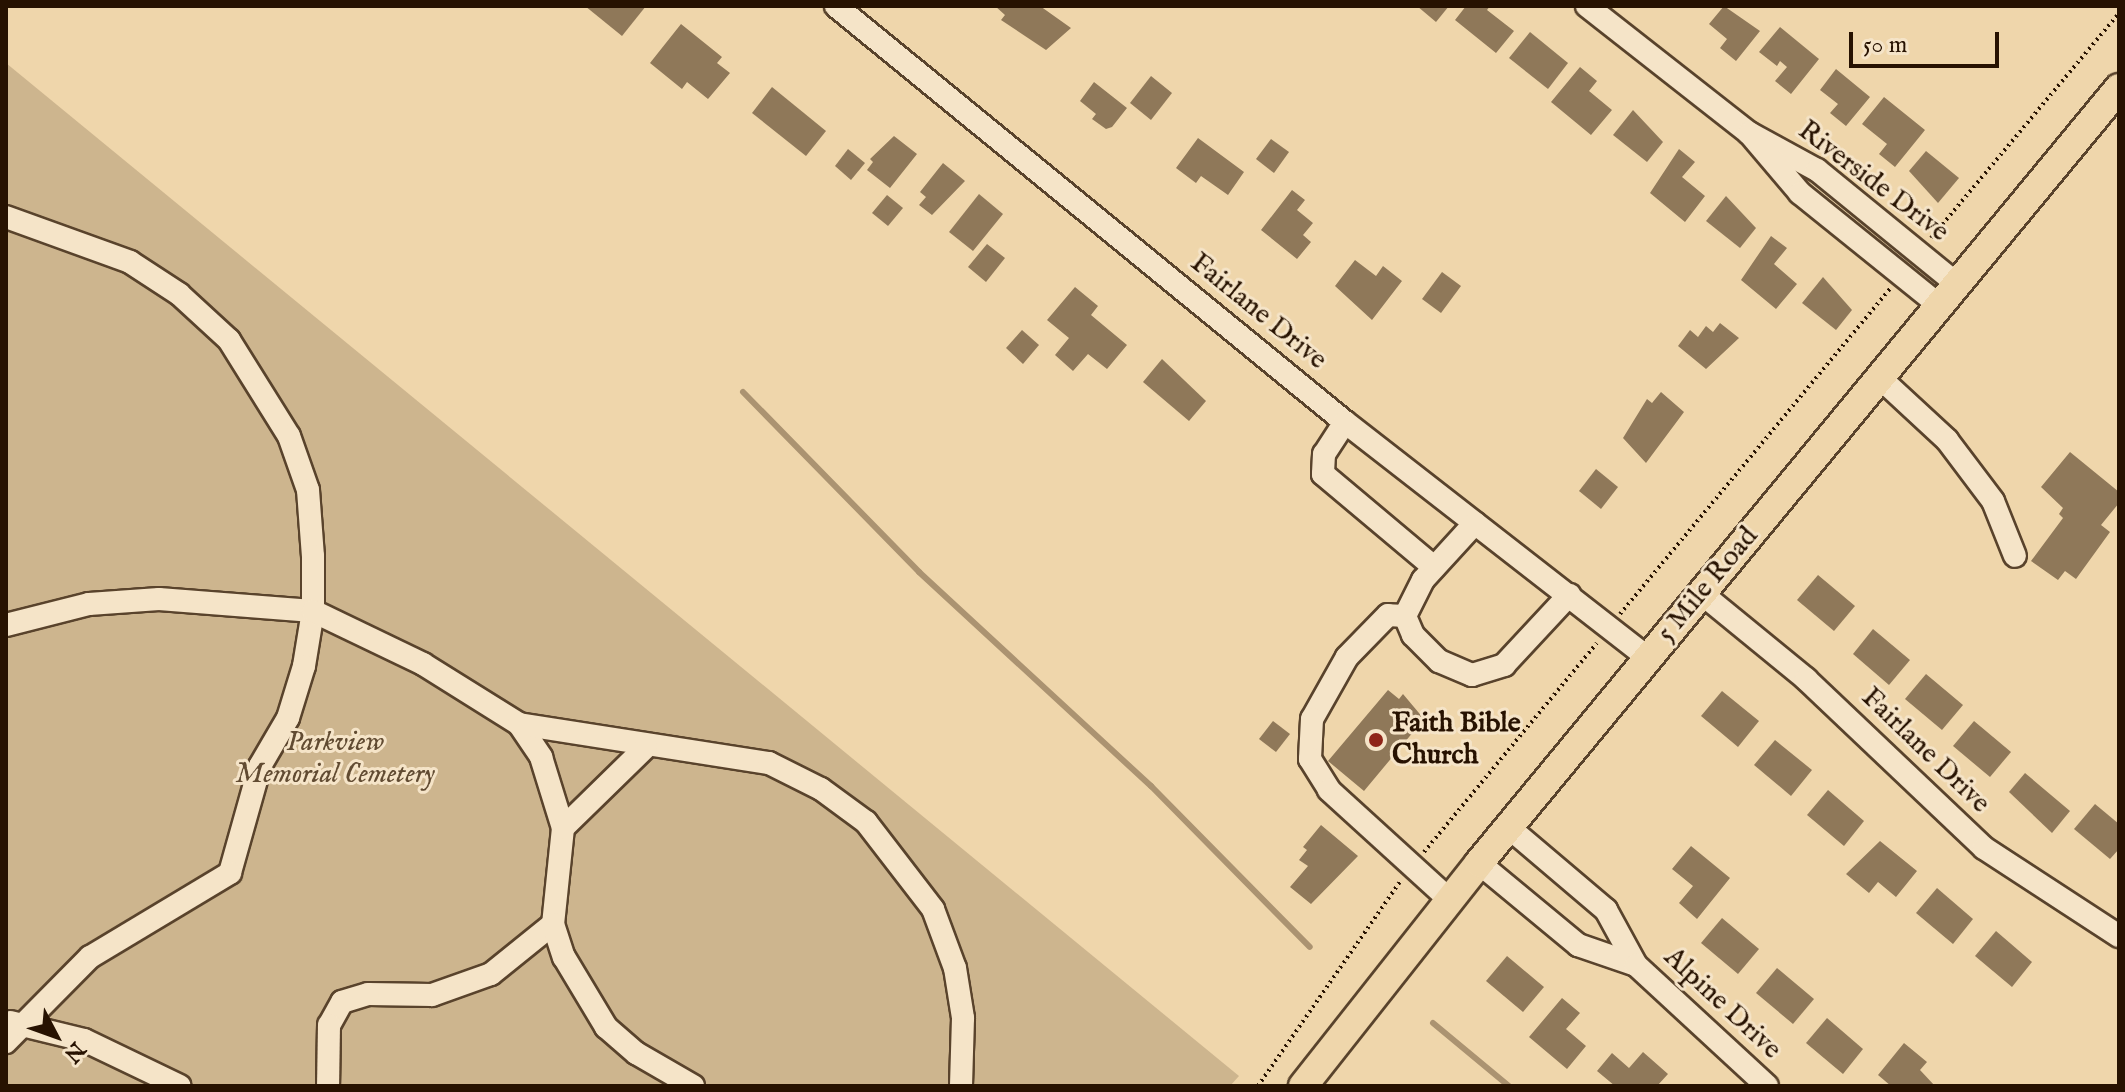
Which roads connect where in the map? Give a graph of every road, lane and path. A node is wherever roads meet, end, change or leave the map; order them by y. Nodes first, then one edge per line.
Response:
1 (836, 6) edge
2 (1593, 8) edge
3 (2119, 13) edge
4 (2119, 88) edge
5 (1749, 133) junction
6 (6, 217) edge
7 (1918, 253) junction
8 (1902, 275) junction
9 (1948, 295) junction
10 (1879, 377) junction
11 (1345, 422) junction
12 (1475, 523) junction
13 (2015, 556) dead end
14 (1434, 567) junction
15 (1701, 593) junction
16 (1569, 595) junction
17 (313, 611) junction
18 (1405, 616) junction
19 (6, 625) edge
20 (1610, 627) junction
21 (1648, 658) junction
22 (519, 724) junction
23 (646, 747) junction
24 (1508, 827) junction
25 (563, 828) junction
26 (1479, 863) junction
27 (1411, 867) junction
28 (1450, 900) junction
29 (553, 924) junction
30 (2119, 936) edge
31 (1636, 965) junction
32 (10, 1029) edge
33 (180, 1086) edge
34 (328, 1086) edge
35 (693, 1086) edge
36 (961, 1086) edge
37 (1258, 1086) edge
38 (1303, 1086) edge
39 (1767, 1086) edge

1 - 11 street, Fairlane Drive
2 - 5 street, Riverside Drive
3 - 7 path
4 - 9 main road, 5 Mile Road
5 - 7 street, Riverside Drive
5 - 8 street, Riverside Drive
6 - 17 street
7 - 9 street, Riverside Drive
8 - 9 street, Riverside Drive
8 - 20 path
9 - 10 main road, 5 Mile Road
10 - 13 street
10 - 15 main road, 5 Mile Road
11 - 12 street, Fairlane Drive
11 - 14 street
12 - 14 street
12 - 16 street, Fairlane Drive
14 - 18 street
15 - 21 main road, 5 Mile Road
15 - 30 street, Fairlane Drive
16 - 18 street
16 - 20 street, Fairlane Drive
17 - 19 street
17 - 22 street
17 - 32 street
18 - 27 street
20 - 21 street, Fairlane Drive
20 - 27 path
21 - 24 main road, 5 Mile Road
22 - 23 street
22 - 25 street
23 - 25 street
23 - 36 street
24 - 26 main road, 5 Mile Road
24 - 31 street, Alpine Drive
25 - 29 street
26 - 28 main road, 5 Mile Road
26 - 31 street, Alpine Drive
27 - 28 street
27 - 37 path
28 - 38 main road, 5 Mile Road
29 - 34 street
29 - 35 street
31 - 39 street, Alpine Drive
32 - 33 street

